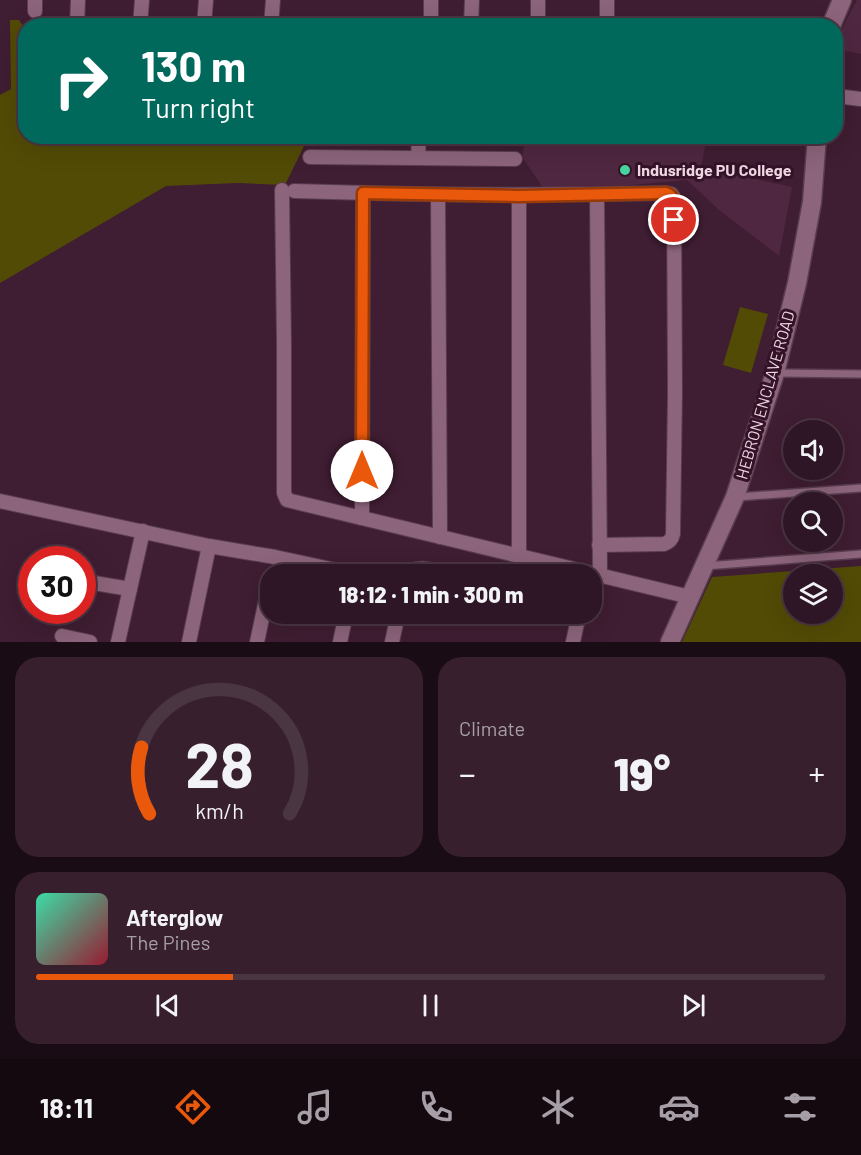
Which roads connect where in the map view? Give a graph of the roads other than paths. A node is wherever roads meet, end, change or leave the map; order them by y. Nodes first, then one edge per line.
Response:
1 (78, 0) edge
2 (142, 0) edge
3 (206, 0) edge
4 (273, 0) edge
5 (431, 0) edge
6 (472, 0) edge
7 (538, 0) edge
8 (607, 0) edge
9 (842, 0) edge
10 (77, 18) edge
11 (141, 18) edge
12 (205, 18) edge
13 (272, 18) edge
14 (431, 18) edge
15 (471, 18) edge
16 (538, 18) edge
17 (606, 18) edge
18 (834, 18) edge
19 (843, 97) edge
20 (861, 99) edge
21 (418, 144) edge
22 (816, 144) edge
23 (310, 157) dead end
24 (418, 158) junction
25 (515, 159) dead end
26 (363, 193) junction
27 (438, 195) junction
28 (597, 195) junction
29 (519, 196) junction
30 (775, 373) junction
31 (861, 374) edge
32 (861, 488) edge
33 (735, 497) junction
34 (0, 501) edge
35 (362, 518) junction
36 (143, 531) junction
37 (440, 537) junction
38 (599, 545) junction
39 (209, 546) junction
40 (861, 554) edge
41 (519, 556) junction
42 (275, 557) junction
43 (273, 564) edge
44 (310, 564) edge
45 (551, 564) edge
46 (600, 564) edge
47 (704, 566) junction
48 (602, 576) edge
49 (96, 584) edge
50 (130, 590) junction
51 (690, 597) junction
52 (261, 624) edge
53 (344, 624) edge
54 (396, 624) edge
55 (577, 624) edge
56 (63, 636) dead end
57 (90, 642) edge
58 (118, 642) edge
59 (189, 642) edge
60 (257, 642) edge
61 (340, 642) edge
62 (392, 642) edge
63 (573, 642) edge
64 (670, 642) edge

1 - 10 street
2 - 11 street
3 - 12 street
4 - 13 street
5 - 14 street
6 - 15 street
7 - 16 street
8 - 17 street
9 - 18 street
19 - 20 street
21 - 24 street
22 - 30 street, HEBRON ENCLAVE ROAD
23 - 24 street
24 - 25 street
26 - 27 street
26 - 35 street
26 - 35 street
27 - 29 street
27 - 37 street
28 - 29 street
28 - 38 street
28 - 38 street
29 - 41 street
30 - 31 lane
30 - 33 street, HEBRON ENCLAVE ROAD
32 - 33 lane
33 - 47 street, HEBRON ENCLAVE ROAD
34 - 36 street
35 - 37 street
36 - 39 street
36 - 50 street
37 - 41 street
38 - 46 street
39 - 42 street
39 - 59 street
40 - 47 lane
41 - 45 street
42 - 43 street
42 - 44 street
47 - 51 street, HEBRON ENCLAVE ROAD
48 - 51 street
49 - 50 street
50 - 58 street
51 - 64 street, HEBRON ENCLAVE ROAD
52 - 60 street
53 - 61 street
54 - 62 street
55 - 63 street
56 - 57 street

